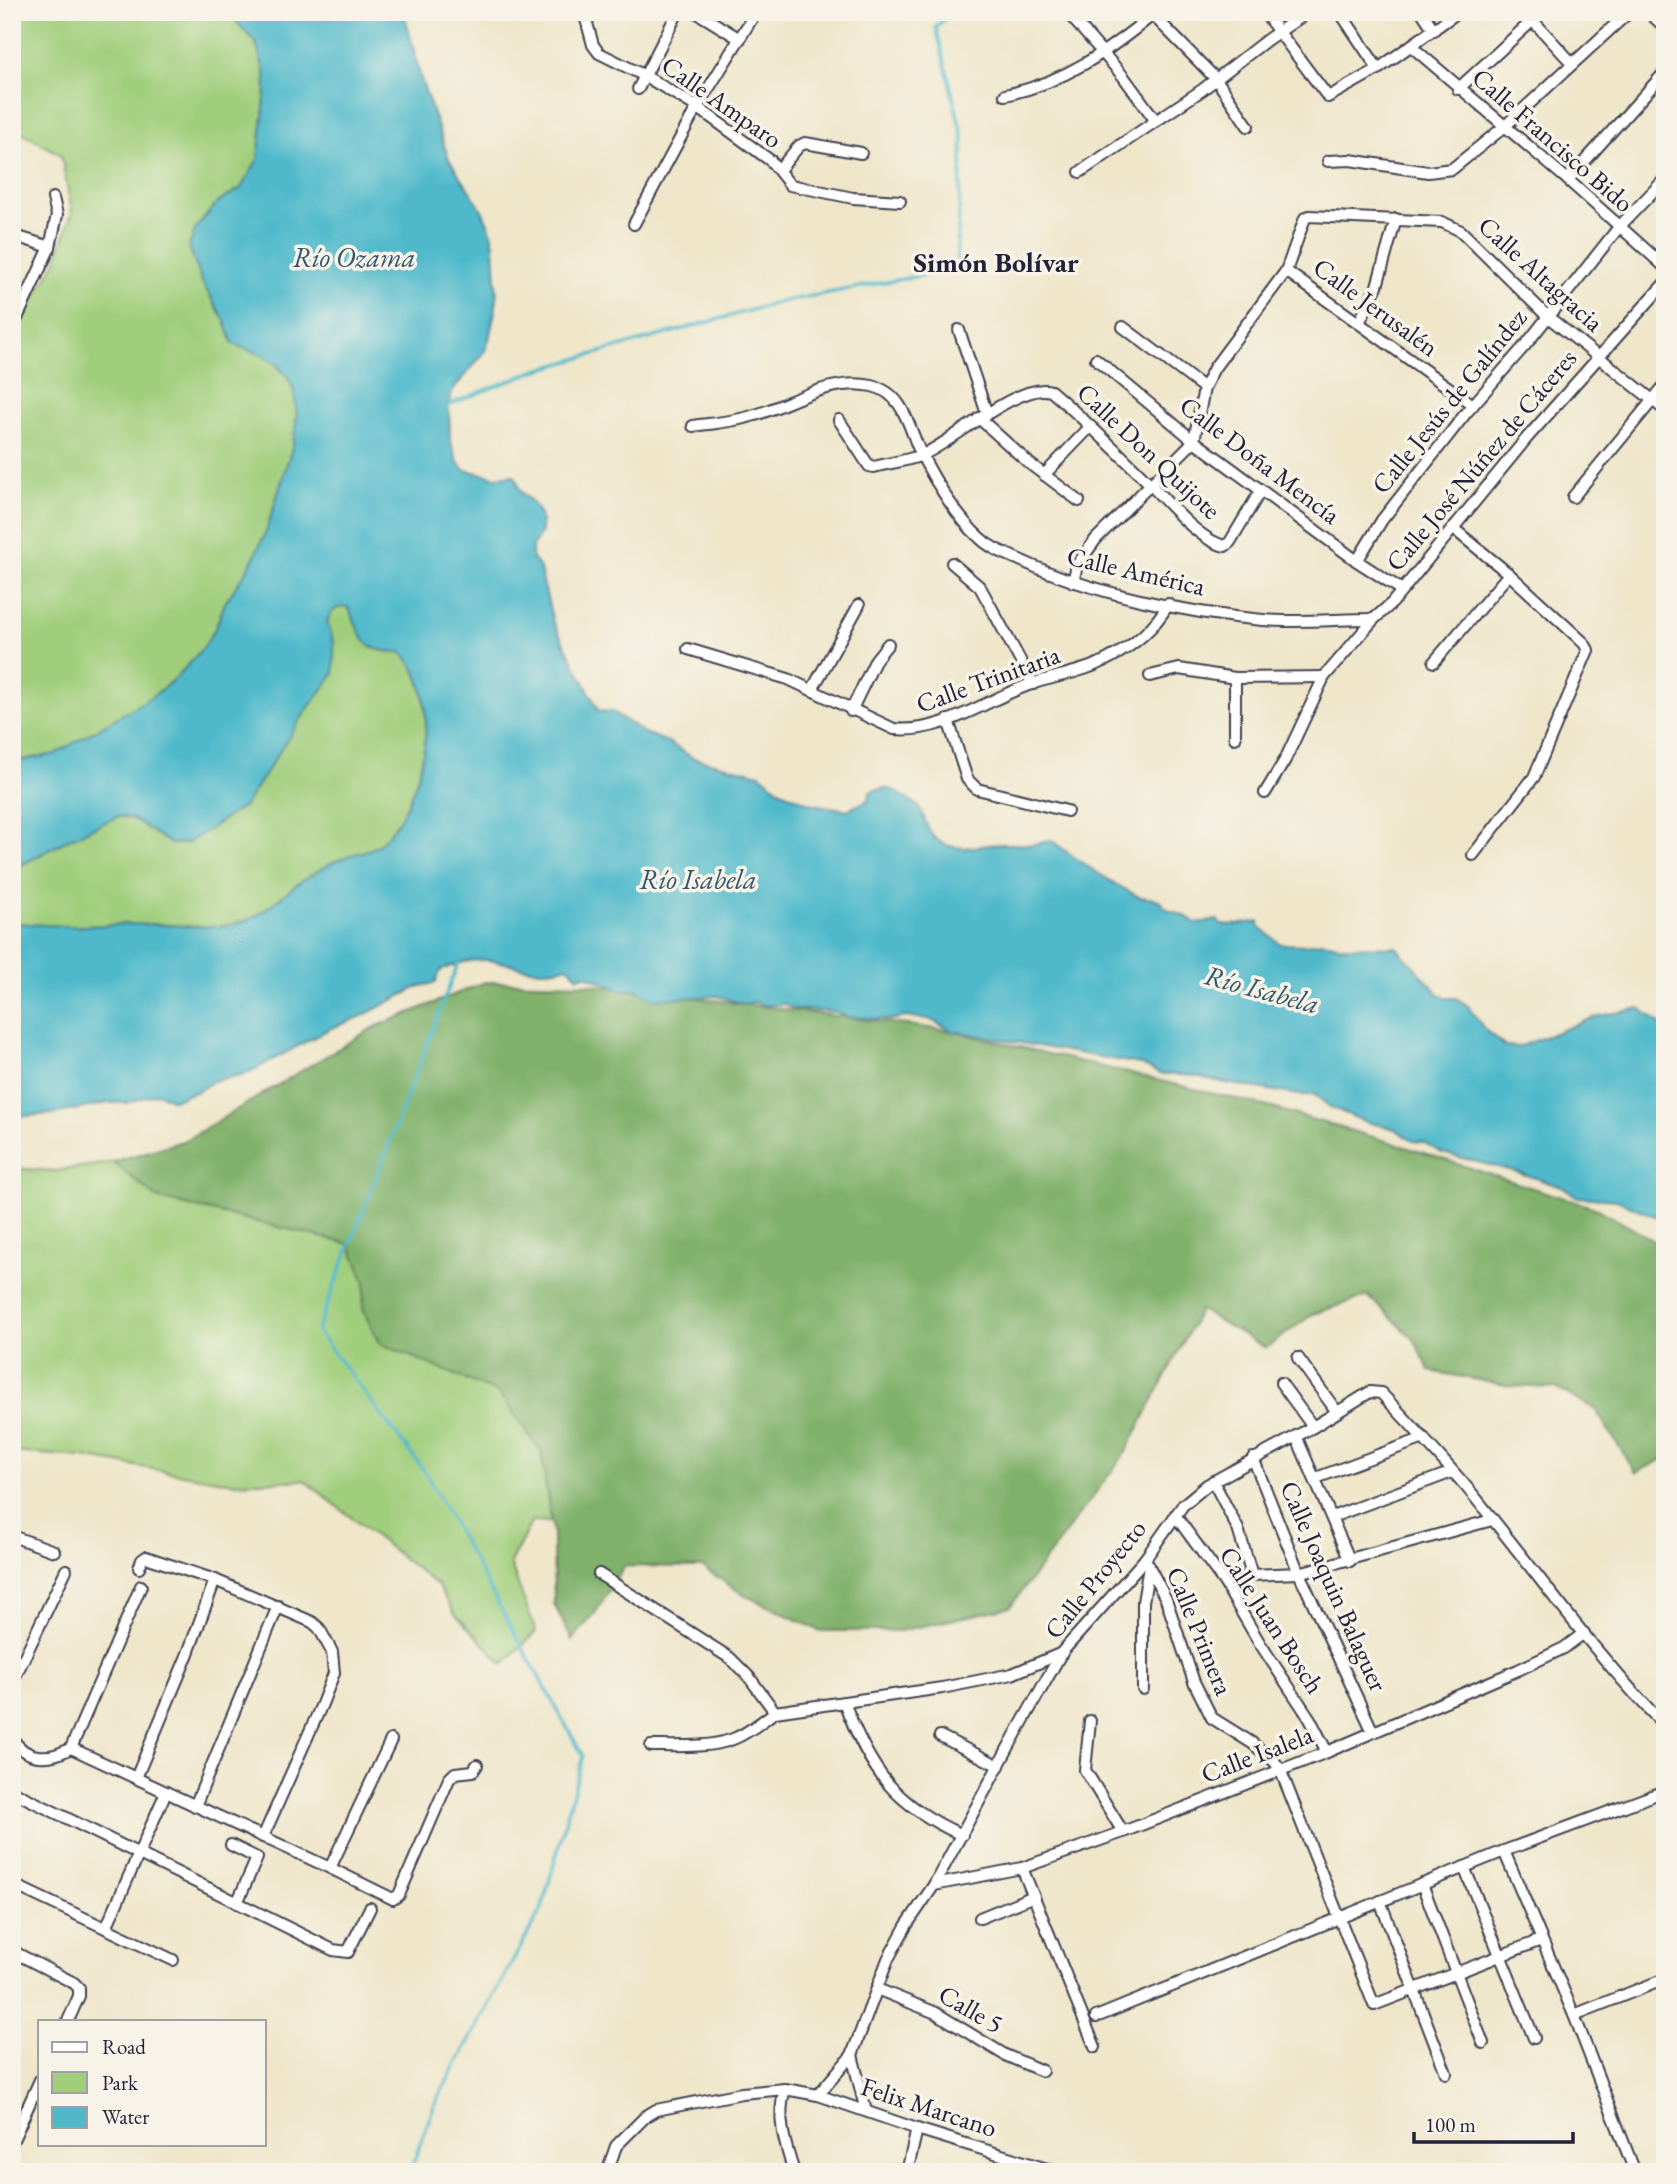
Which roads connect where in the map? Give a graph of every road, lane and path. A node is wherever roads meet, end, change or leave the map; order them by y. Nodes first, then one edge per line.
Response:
1 (584, 12) edge
2 (678, 12) edge
3 (696, 12) edge
4 (757, 12) edge
5 (1067, 12) edge
6 (1264, 12) edge
7 (1308, 12) edge
8 (1340, 12) edge
9 (1422, 12) edge
10 (1458, 12) edge
11 (1629, 12) edge
12 (1648, 12) edge
13 (1153, 13) edge
14 (1529, 17) edge
15 (1665, 27) edge
16 (1434, 30) junction
17 (1279, 32) junction
18 (740, 39) junction
19 (1411, 46) junction
20 (1103, 54) junction
21 (1572, 63) junction
22 (1378, 69) junction
23 (1665, 72) edge
24 (645, 76) junction
25 (1216, 79) junction
26 (638, 89) dead end
27 (1458, 89) junction
28 (1005, 95) dead end
29 (697, 107) junction
30 (1156, 121) junction
31 (1248, 126) dead end
32 (1504, 127) junction
33 (861, 153) dead end
34 (1328, 161) dead end
35 (779, 170) junction
36 (1080, 172) dead end
37 (1665, 179) edge
38 (1568, 180) junction
39 (53, 198) dead end
40 (900, 201) dead end
41 (1396, 219) junction
42 (634, 224) dead end
43 (1619, 227) junction
44 (12, 235) edge
45 (50, 247) junction
46 (1665, 267) edge
47 (1286, 271) junction
48 (1665, 283) edge
49 (1547, 316) junction
50 (1359, 323) junction
51 (1122, 327) dead end
52 (12, 329) edge
53 (959, 330) dead end
54 (1598, 356) junction
55 (1097, 359) dead end
56 (1665, 385) edge
57 (1204, 387) junction
58 (1653, 400) junction
59 (1473, 405) junction
60 (1665, 410) edge
61 (983, 416) junction
62 (839, 421) dead end
63 (693, 426) dead end
64 (1090, 427) junction
65 (1194, 441) junction
66 (922, 455) junction
67 (1044, 475) junction
68 (1149, 484) junction
69 (1261, 490) junction
70 (1573, 497) dead end
71 (1079, 500) dead end
72 (1454, 529) junction
73 (1357, 561) junction
74 (953, 563) dead end
75 (1509, 574) junction
76 (1073, 582) junction
77 (1402, 590) junction
78 (859, 604) dead end
79 (1168, 604) junction
80 (1374, 619) junction
81 (888, 644) dead end
82 (688, 649) dead end
83 (1434, 662) dead end
84 (1150, 676) dead end
85 (1324, 677) junction
86 (1235, 678) junction
87 (1033, 684) junction
88 (812, 690) junction
89 (851, 710) junction
90 (948, 720) junction
91 (1235, 738) dead end
92 (1265, 793) dead end
93 (1067, 811) dead end
94 (1473, 855) dead end
95 (1298, 1358) dead end
96 (1281, 1383) dead end
97 (1337, 1412) junction
98 (1313, 1427) junction
99 (1296, 1436) junction
100 (1424, 1438) junction
101 (1254, 1458) junction
102 (1452, 1472) junction
103 (1316, 1478) junction
104 (1213, 1481) junction
105 (1175, 1516) junction
106 (1332, 1517) junction
107 (1492, 1520) junction
108 (12, 1536) edge
109 (54, 1551) dead end
110 (1350, 1561) junction
111 (1147, 1562) junction
112 (139, 1568) dead end
113 (66, 1570) dead end
114 (1299, 1573) junction
115 (599, 1574) dead end
116 (1252, 1575) junction
117 (215, 1580) junction
118 (1224, 1582) junction
119 (141, 1586) dead end
120 (278, 1606) junction
121 (1584, 1633) junction
122 (1062, 1652) junction
123 (12, 1683) edge
124 (1143, 1689) dead end
125 (844, 1702) junction
126 (775, 1712) junction
127 (1090, 1721) dead end
128 (1665, 1726) edge
129 (1373, 1732) junction
130 (940, 1736) dead end
131 (12, 1738) edge
132 (391, 1740) dead end
133 (650, 1746) dead end
134 (71, 1748) junction
135 (1327, 1752) junction
136 (477, 1765) dead end
137 (999, 1766) junction
138 (1280, 1769) junction
139 (136, 1778) junction
140 (12, 1791) edge
141 (1665, 1791) edge
142 (166, 1792) junction
143 (195, 1805) junction
144 (1123, 1832) junction
145 (962, 1835) junction
146 (263, 1837) junction
147 (231, 1845) dead end
148 (1504, 1851) junction
149 (139, 1854) junction
150 (1464, 1867) junction
151 (330, 1868) junction
152 (1022, 1868) junction
153 (12, 1884) edge
154 (1422, 1884) junction
155 (934, 1885) junction
156 (1034, 1896) junction
157 (1380, 1901) junction
158 (237, 1903) junction
159 (370, 1908) dead end
160 (1340, 1916) junction
161 (981, 1917) dead end
162 (106, 1928) junction
163 (1541, 1940) junction
164 (12, 1951) edge
165 (1500, 1956) junction
166 (173, 1960) dead end
167 (1456, 1973) junction
168 (1665, 1979) edge
169 (877, 1989) junction
170 (1413, 1990) junction
171 (1574, 2015) junction
172 (1096, 2017) dead end
173 (68, 2020) edge
174 (1534, 2038) dead end
175 (1483, 2043) dead end
176 (1095, 2048) dead end
177 (852, 2054) junction
178 (1042, 2071) dead end
179 (1446, 2073) dead end
180 (38, 2084) edge
181 (785, 2089) junction
182 (818, 2095) junction
183 (866, 2111) junction
184 (917, 2129) junction
185 (12, 2142) edge
186 (1665, 2169) edge
187 (607, 2172) edge
188 (794, 2172) edge
189 (906, 2172) edge
190 (1057, 2172) edge
191 (1635, 2172) edge
192 (1659, 2172) edge

1 - 24 street, Calle Amparo
2 - 24 street
3 - 18 street
4 - 18 street
5 - 20 street
6 - 17 street
7 - 17 street
8 - 22 street
9 - 16 street
10 - 16 street
11 - 21 street
12 - 15 street
13 - 20 street
13 - 25 street
14 - 21 street
14 - 27 street
16 - 19 street
17 - 22 street
17 - 25 street
18 - 29 street
19 - 22 street
19 - 27 street, Calle Francisco Bido
20 - 28 street
20 - 30 street
21 - 32 street
23 - 38 street
24 - 26 street
24 - 29 street, Calle Amparo
25 - 30 street
25 - 31 street
27 - 32 street, Calle Francisco Bido
29 - 35 street, Calle Amparo
29 - 42 street
30 - 36 street
32 - 34 street
32 - 38 street, Calle Francisco Bido
33 - 35 street
35 - 40 street, Calle Amparo
37 - 43 street, Calle Jesús de Galíndez
38 - 43 street, Calle Francisco Bido
39 - 45 street
41 - 47 street, Calle Altagracia
41 - 49 street, Calle Altagracia
41 - 50 street
43 - 46 street, Calle Francisco Bido
43 - 49 street, Calle Jesús de Galíndez
44 - 45 street
45 - 52 street
47 - 50 street, Calle Jerusalén
47 - 57 street, Calle Altagracia
48 - 54 street, Calle José Núñez de Cáceres
49 - 54 street, Calle Altagracia
49 - 59 street, Calle Jesús de Galíndez
50 - 59 street, Calle Jerusalén
51 - 57 street
53 - 61 street
54 - 58 street, Calle Altagracia
54 - 72 street, Calle José Núñez de Cáceres
55 - 65 street, Calle Doña Mencía
56 - 58 street
57 - 65 street, Calle Altagracia
58 - 60 street, Calle Altagracia
58 - 70 street
59 - 73 street, Calle Jesús de Galíndez
61 - 64 street, Calle Don Quijote
61 - 66 street
61 - 67 street
62 - 66 street
63 - 66 street, Calle América
64 - 67 street
64 - 68 street, Calle Don Quijote
65 - 68 street
65 - 69 street, Calle Doña Mencía
66 - 76 street, Calle América
67 - 71 street
68 - 69 street, Calle Don Quijote
68 - 76 street
69 - 73 street, Calle Doña Mencía
72 - 75 street
72 - 77 street, Calle José Núñez de Cáceres
73 - 77 street, Calle Doña Mencía
74 - 87 street
75 - 83 street
75 - 94 street
76 - 79 street, Calle América
77 - 80 street, Calle José Núñez de Cáceres
78 - 88 street
79 - 80 street, Calle América
79 - 87 street, Calle Trinitaria
80 - 85 street, Calle José Núñez de Cáceres
81 - 89 street
82 - 88 street, Calle Trinitaria
84 - 86 street
85 - 86 street
85 - 92 street, Calle José Núñez de Cáceres
86 - 91 street
87 - 90 street, Calle Trinitaria
88 - 89 street, Calle Trinitaria
89 - 90 street, Calle Trinitaria
90 - 93 street
95 - 97 street
96 - 98 street
97 - 98 street, Calle Proyecto
97 - 100 street, Calle Proyecto
98 - 99 street, Calle Proyecto
99 - 101 street, Calle Proyecto
99 - 103 street
100 - 102 street
100 - 103 street
101 - 104 street, Calle Proyecto
101 - 114 street, Calle Joaquin Balaguer
102 - 106 street
102 - 107 street
103 - 106 street
104 - 105 street, Calle Proyecto
104 - 116 street
105 - 111 street, Calle Proyecto
105 - 118 street, Calle Juan Bosch
106 - 110 street
107 - 110 street
107 - 121 street
108 - 109 street
110 - 114 street
111 - 122 street, Calle Proyecto
111 - 124 street
111 - 138 street, Calle Primera
112 - 117 street
113 - 123 street
114 - 116 street
114 - 129 street, Calle Joaquin Balaguer
115 - 126 street
116 - 118 street
117 - 120 street
117 - 139 street
118 - 135 street, Calle Juan Bosch
119 - 134 street
120 - 143 street
120 - 146 street
121 - 128 street
121 - 129 street, Calle Isalela
122 - 125 street
122 - 137 street, Calle Proyecto
125 - 126 street
125 - 145 street
126 - 133 street
127 - 144 street
129 - 135 street, Calle Isalela
130 - 137 street
131 - 134 street
132 - 151 street
134 - 139 street
135 - 138 street, Calle Isalela
136 - 151 street
137 - 145 street, Calle Proyecto
138 - 144 street, Calle Isalela
138 - 160 street
139 - 142 street
140 - 149 street
141 - 148 street
142 - 143 street
142 - 149 street
143 - 146 street
144 - 152 street, Calle Isalela
145 - 155 street, Calle Proyecto
146 - 151 street
147 - 158 street
148 - 150 street
148 - 163 street
149 - 158 street
149 - 162 street
150 - 154 street
150 - 165 street
152 - 155 street, Calle Isalela
152 - 156 street
153 - 162 street
154 - 157 street
154 - 167 street
155 - 169 street, Calle Proyecto
156 - 161 street
156 - 176 street
157 - 160 street
157 - 170 street
158 - 159 street
160 - 170 street
160 - 172 street
162 - 166 street
163 - 165 street
163 - 171 street
164 - 173 street
165 - 167 street
165 - 174 street
167 - 170 street
167 - 175 street
168 - 171 street
169 - 177 street, Calle Proyecto
169 - 178 street, Calle 5
170 - 179 street
171 - 191 street
177 - 182 street, Calle Proyecto
177 - 183 street
180 - 185 street
181 - 182 street, Felix Marcano
181 - 187 street, Felix Marcano
181 - 188 street
182 - 183 street, Felix Marcano
183 - 184 street, Felix Marcano
184 - 189 street
184 - 190 street, Felix Marcano
186 - 192 street

